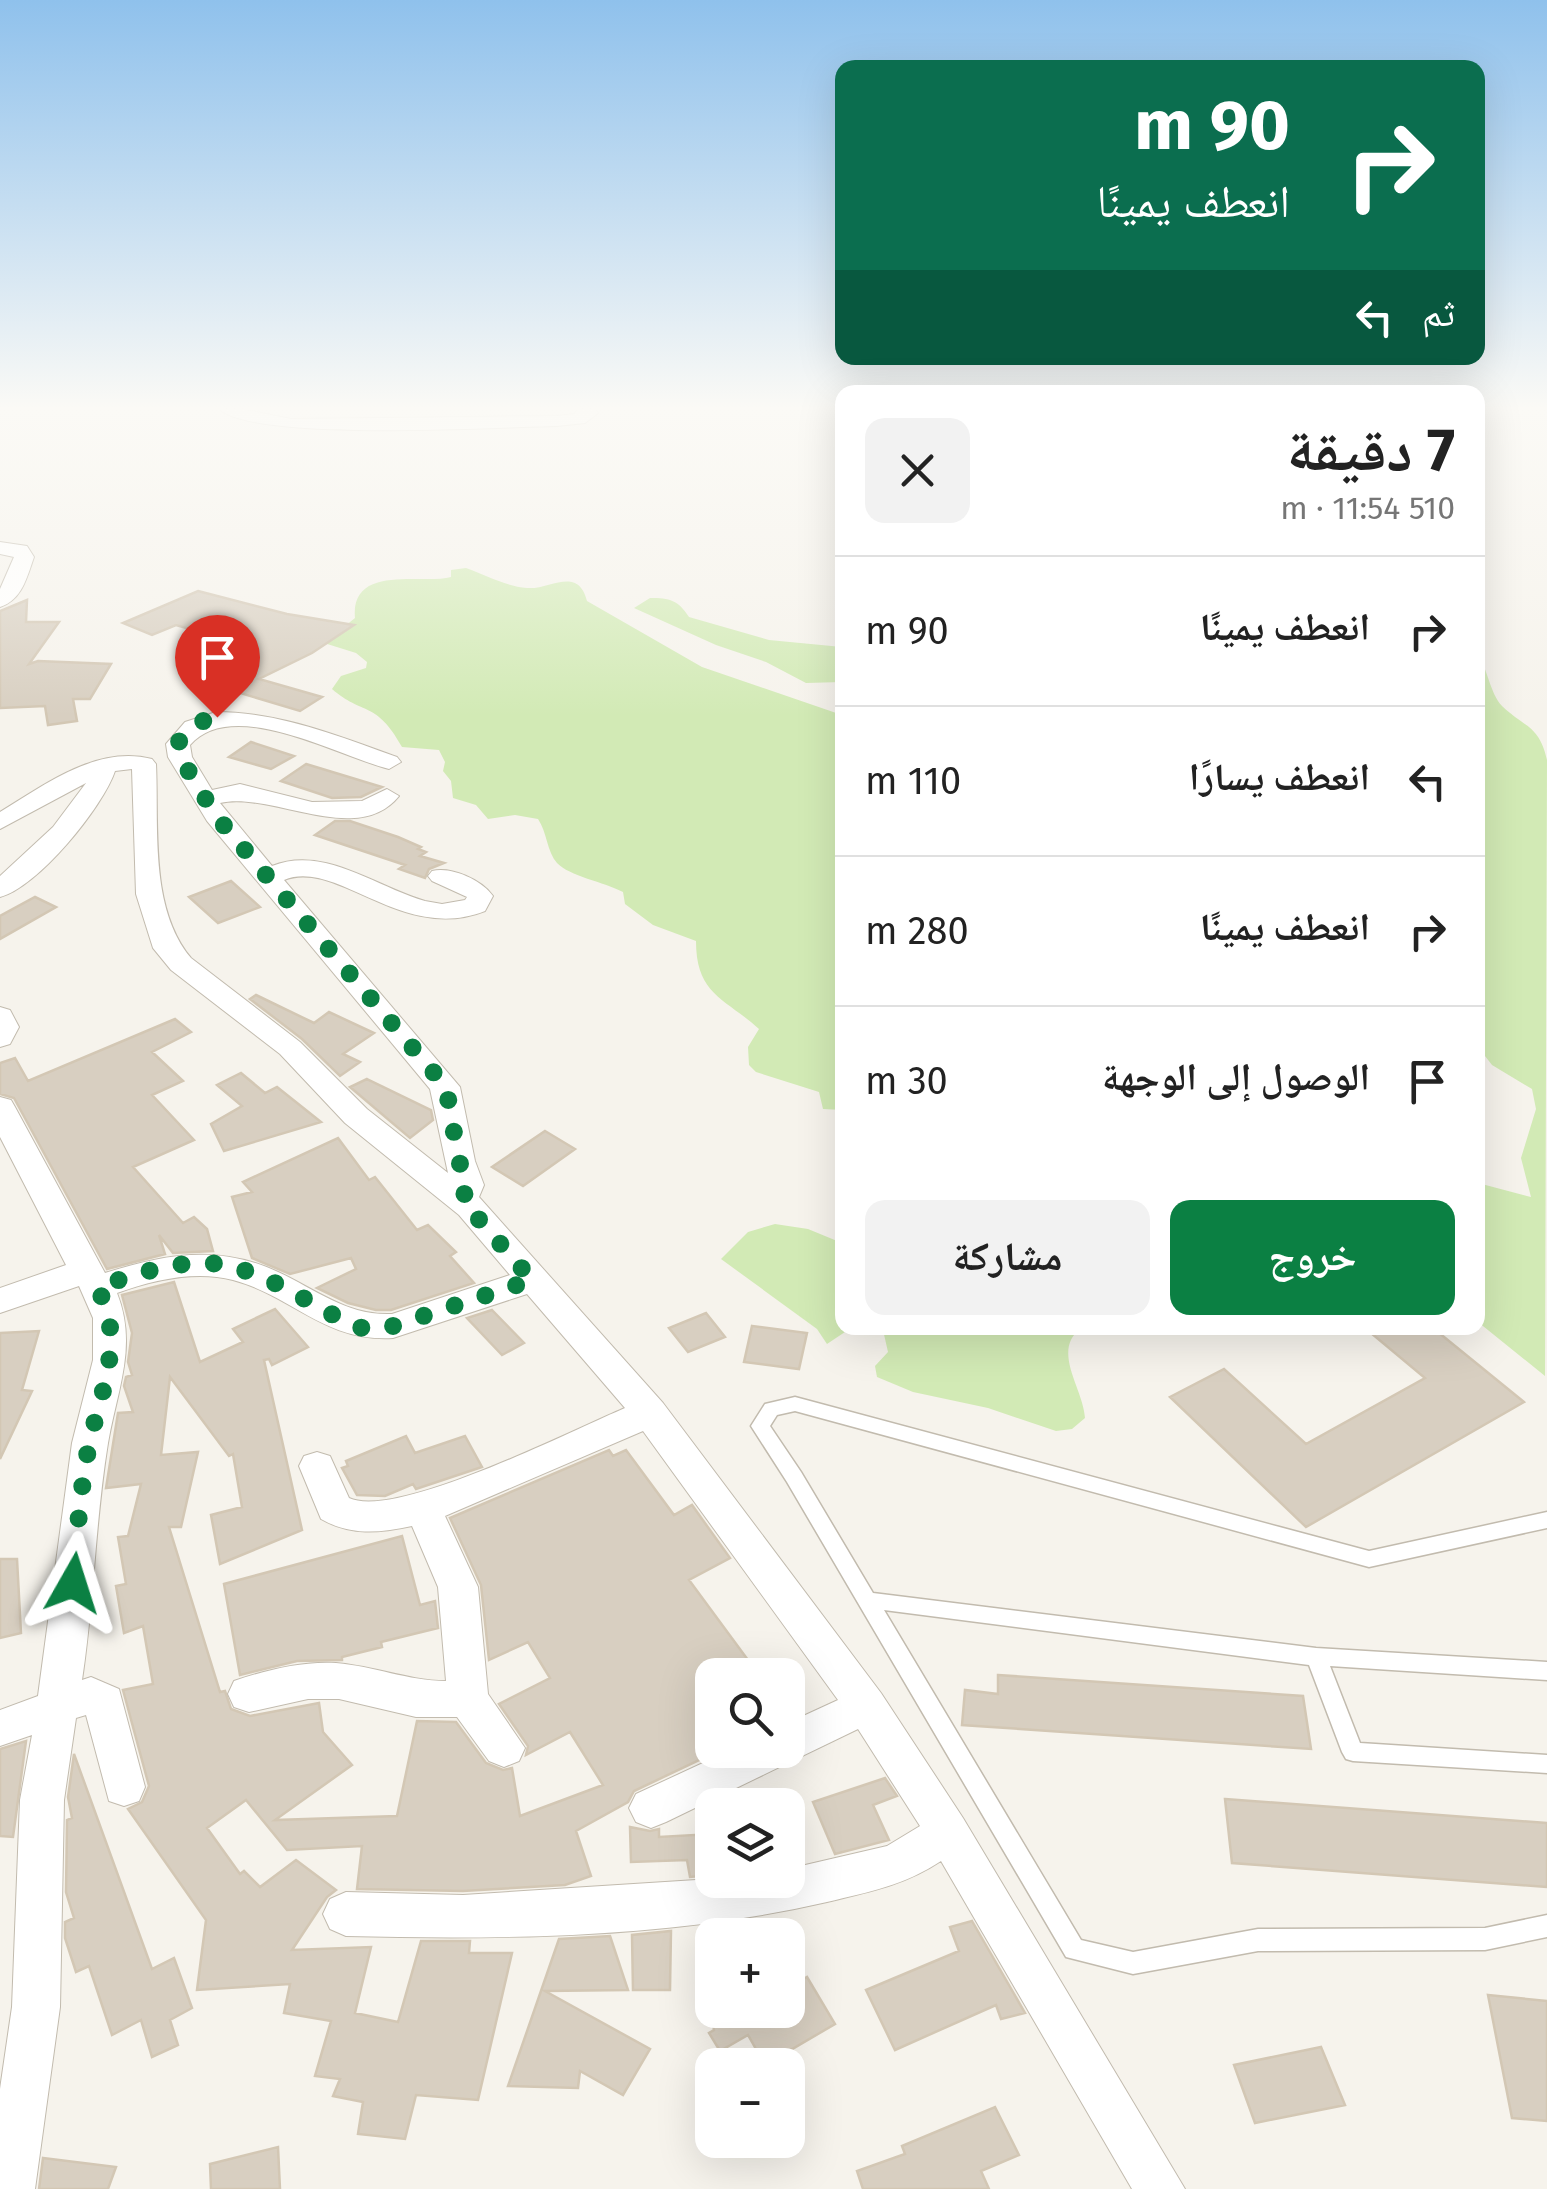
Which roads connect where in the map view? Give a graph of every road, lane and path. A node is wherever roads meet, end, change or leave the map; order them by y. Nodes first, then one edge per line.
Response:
1 (0, 548) edge
2 (0, 601) edge
3 (389, 762) dead end
4 (105, 765) junction
5 (387, 796) dead end
6 (206, 799) junction
7 (0, 822) edge
8 (441, 876) dead end
9 (267, 877) junction
10 (0, 889) edge
11 (0, 1016) edge
12 (0, 1038) edge
13 (0, 1107) edge
14 (462, 1200) junction
15 (91, 1279) junction
16 (532, 1280) junction
17 (0, 1301) edge
18 (650, 1413) junction
19 (317, 1466) dead end
20 (423, 1509) junction
21 (1547, 1520) edge
22 (867, 1600) junction
23 (1316, 1657) junction
24 (1547, 1671) edge
25 (249, 1694) dead end
26 (468, 1698) junction
27 (866, 1706) junction
28 (57, 1708) junction
29 (0, 1728) edge
30 (805, 1736) edge
31 (504, 1748) dead end
32 (1547, 1764) edge
33 (736, 1768) edge
34 (124, 1787) dead end
35 (652, 1808) dead end
36 (948, 1832) junction
37 (346, 1914) dead end
38 (1547, 1926) edge
39 (10, 2189) edge
40 (1160, 2189) edge

1 - 2 street
3 - 6 street
4 - 7 street
4 - 10 street
4 - 14 street
5 - 6 street
6 - 9 street
8 - 9 street
9 - 14 street
11 - 12 street
13 - 15 street
14 - 16 street
15 - 16 street
15 - 17 street
15 - 28 street
16 - 18 street
18 - 20 street
18 - 27 street
19 - 20 street
20 - 26 street
21 - 22 lane
22 - 23 lane
22 - 38 lane
23 - 24 lane
23 - 32 lane
25 - 26 street
26 - 31 street
27 - 30 street
27 - 36 street
28 - 29 street
28 - 34 street
28 - 39 street
33 - 35 street
36 - 37 street
36 - 40 street

